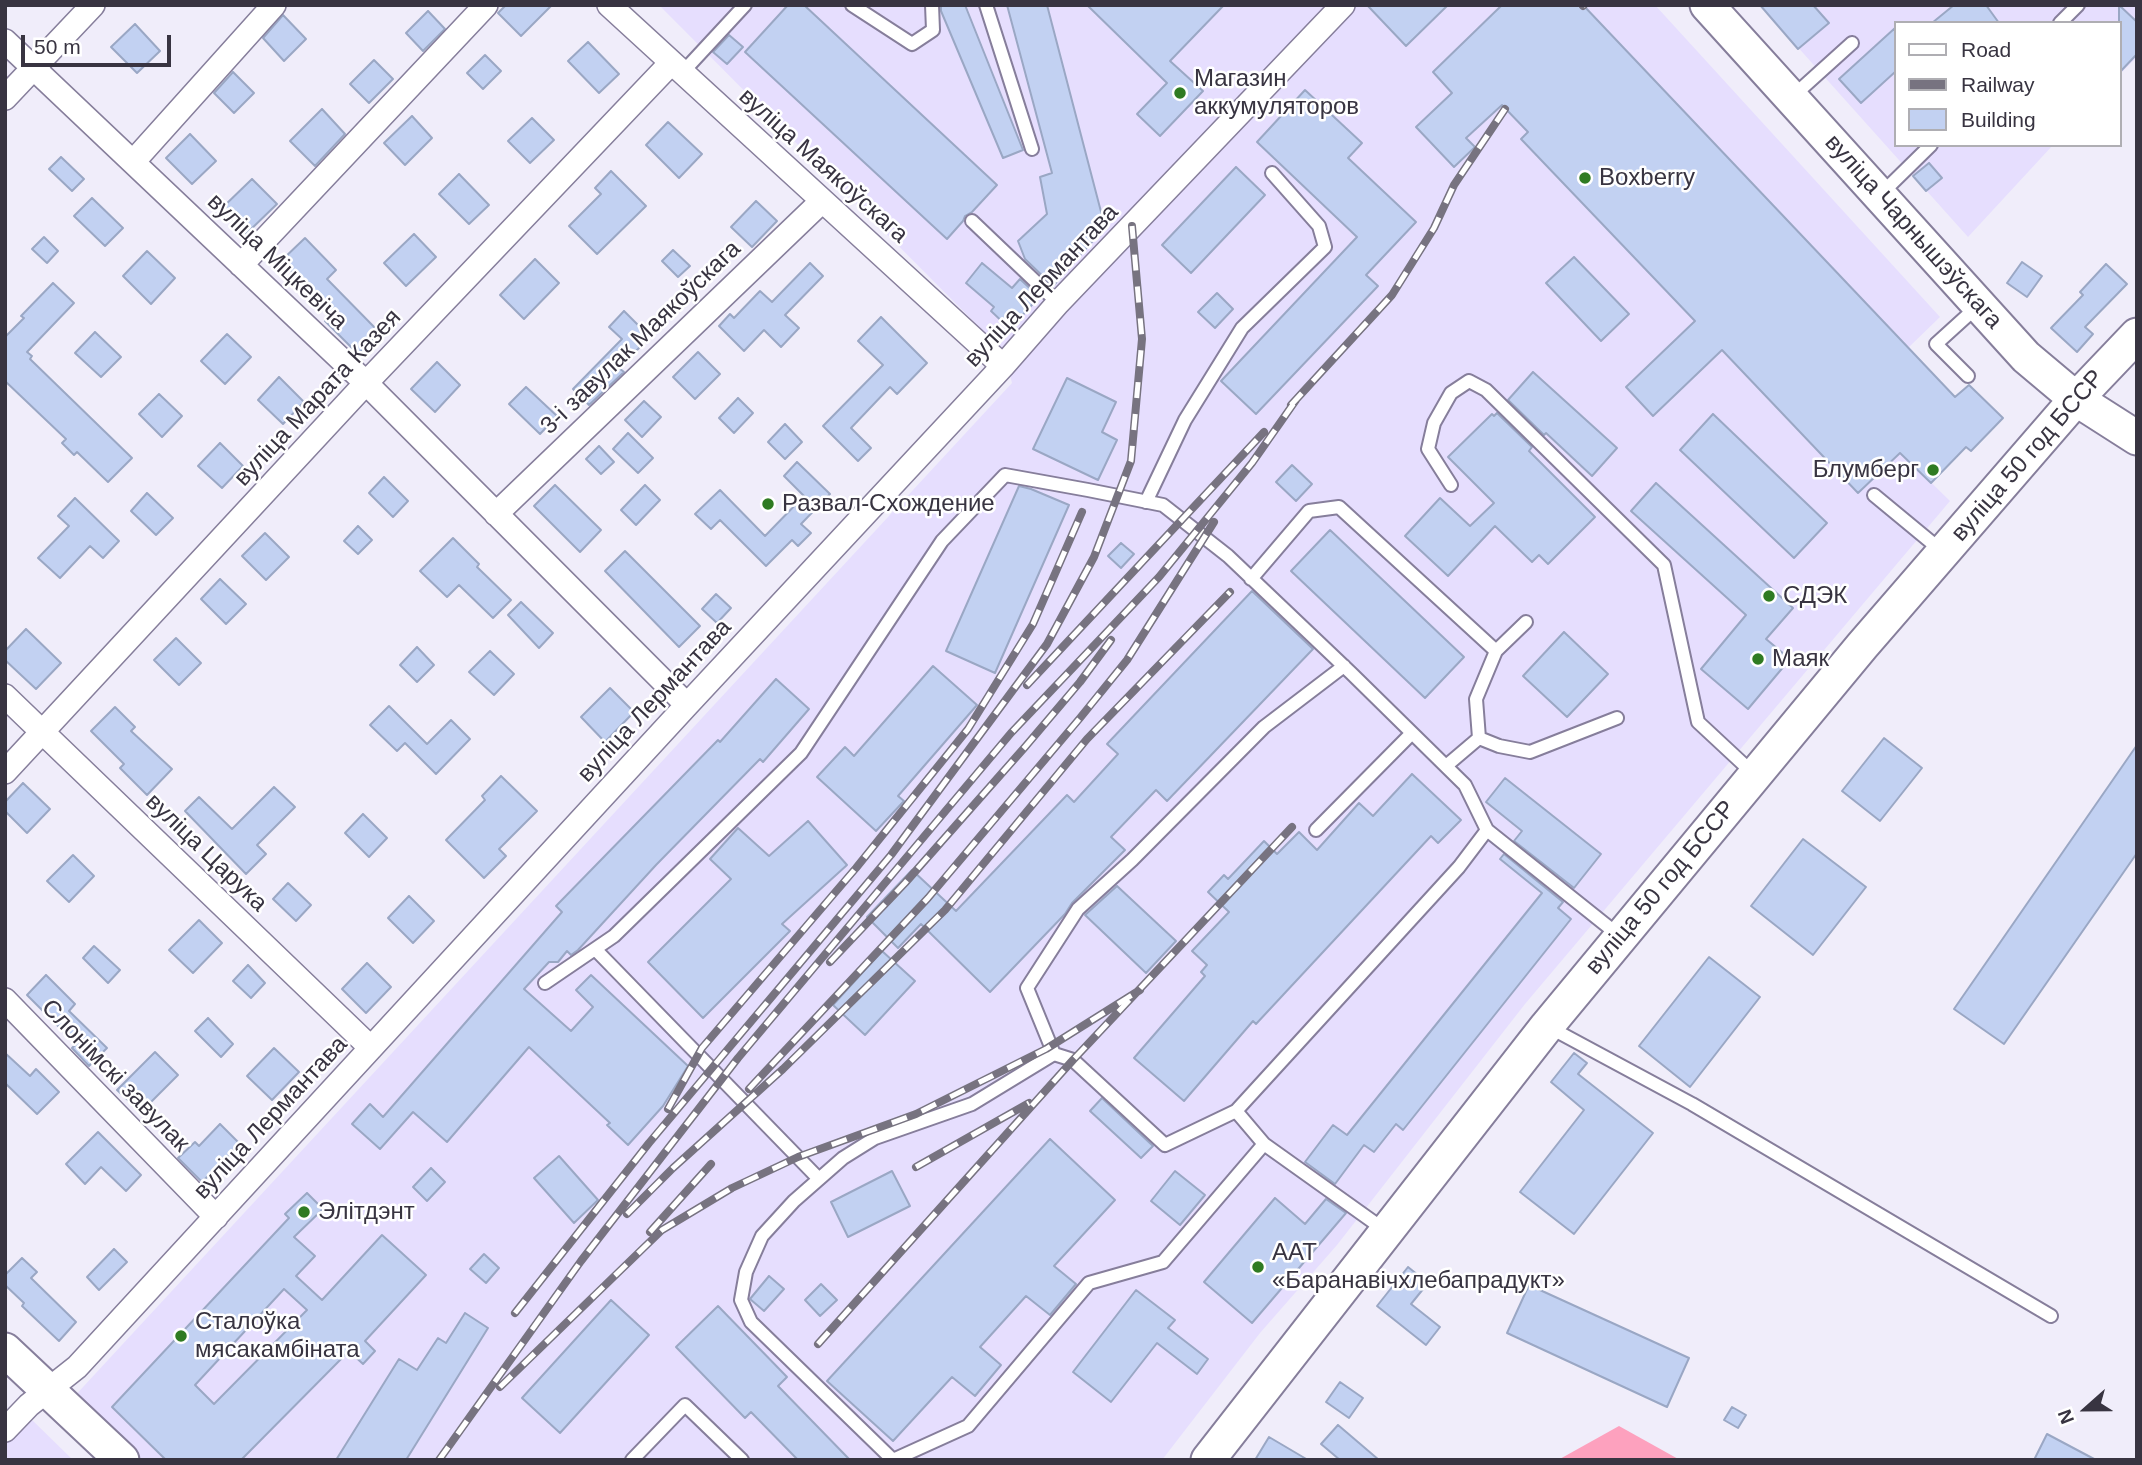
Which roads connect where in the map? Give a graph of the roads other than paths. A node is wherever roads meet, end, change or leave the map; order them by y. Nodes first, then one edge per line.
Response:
1 (93, 5) edge
2 (274, 5) edge
3 (486, 5) edge
4 (609, 5) edge
5 (745, 5) edge
6 (852, 5) edge
7 (932, 5) edge
8 (986, 5) edge
9 (1343, 5) edge
10 (1707, 5) edge
11 (2078, 5) edge
12 (2062, 21) edge
13 (5, 41) edge
14 (1852, 43) dead end
15 (34, 68) junction
16 (677, 68) junction
17 (5, 98) edge
18 (1791, 98) junction
19 (1929, 147) edge
20 (1032, 149) dead end
21 (134, 162) junction
22 (1272, 173) dead end
23 (1880, 195) junction
24 (822, 201) junction
25 (972, 221) dead end
26 (242, 265) junction
27 (1058, 303) junction
28 (1979, 305) junction
29 (2137, 335) edge
30 (1003, 366) junction
31 (1968, 376) dead end
32 (366, 383) junction
33 (2076, 399) junction
34 (2137, 438) edge
35 (1451, 485) dead end
36 (1874, 495) dead end
37 (1146, 502) junction
38 (496, 514) junction
39 (1943, 552) junction
40 (1251, 579) junction
41 (1526, 622) dead end
42 (1496, 651) junction
43 (1344, 666) junction
44 (5, 696) edge
45 (687, 705) junction
46 (1617, 718) dead end
47 (43, 732) junction
48 (1412, 733) junction
49 (1479, 738) junction
50 (1446, 766) junction
51 (5, 772) edge
52 (1755, 775) junction
53 (1316, 830) dead end
54 (1487, 830) junction
55 (1621, 937) junction
56 (595, 949) junction
57 (545, 984) dead end
58 (5, 1000) edge
59 (1547, 1026) junction
60 (371, 1048) junction
61 (1054, 1054) junction
62 (1236, 1111) junction
63 (1264, 1144) junction
64 (819, 1179) junction
65 (216, 1217) junction
66 (1387, 1231) junction
67 (2051, 1316) dead end
68 (5, 1350) edge
69 (48, 1391) junction
70 (5, 1430) edge
71 (122, 1460) edge
72 (632, 1460) edge
73 (742, 1460) edge
74 (1208, 1460) edge

1 - 15 street
2 - 21 street
3 - 26 street
4 - 16 street, вуліца Маякоўскага
5 - 16 lane
6 - 7 lane
8 - 20 lane
9 - 27 street, вуліца Лермантава
10 - 18 main road, вуліца Чарнышэўскага
11 - 12 lane
13 - 15 street, вуліца Міцкевіча
14 - 18 lane
15 - 17 street
15 - 21 street, вуліца Міцкевіча
16 - 24 street, вуліца Маякоўскага
16 - 32 street, вуліца Марата Казея
18 - 23 main road, вуліца Чарнышэўскага
19 - 23 lane
21 - 26 street, вуліца Міцкевіча
22 - 37 lane
23 - 28 main road, вуліца Чарнышэўскага
24 - 30 street, вуліца Маякоўскага
24 - 38 street, 3-і завулак Маякоўскага
25 - 27 lane
26 - 32 street, вуліца Міцкевіча
27 - 30 street, вуліца Лермантава
28 - 31 lane
28 - 33 main road, вуліца Чарнышэўскага
29 - 33 main road, вуліца 50 год БССР
30 - 45 street, вуліца Лермантава
32 - 38 street, вуліца Міцкевіча
32 - 47 street, вуліца Марата Казея
33 - 34 main road, вуліца Чарнышэўскага
33 - 39 main road, вуліца 50 год БССР
35 - 52 lane
36 - 39 lane
37 - 40 lane
37 - 56 lane
38 - 45 street, вуліца Міцкевіча
39 - 52 main road, вуліца 50 год БССР
40 - 42 lane
40 - 43 lane
41 - 42 lane
42 - 49 lane
43 - 48 lane
43 - 61 lane
44 - 47 street, вуліца Царука
45 - 60 street, вуліца Лермантава
46 - 49 lane
47 - 51 street, вуліца Марата Казея
47 - 60 street, вуліца Царука
48 - 50 lane
48 - 53 lane
49 - 50 lane
50 - 54 lane
52 - 55 main road, вуліца 50 год БССР
54 - 55 lane
54 - 62 lane
55 - 59 main road, вуліца 50 год БССР
56 - 57 lane
56 - 64 lane
58 - 65 street, Слонімскі завулак
59 - 66 main road, вуліца 50 год БССР
59 - 67 lane
60 - 65 street, вуліца Лермантава
61 - 62 lane
61 - 64 lane
62 - 63 lane
63 - 64 lane
63 - 66 lane
65 - 69 street, вуліца Лермантава
66 - 74 main road, вуліца 50 год БССР
68 - 69 main road
69 - 70 street, вуліца Лермантава
69 - 71 main road
72 - 73 lane

